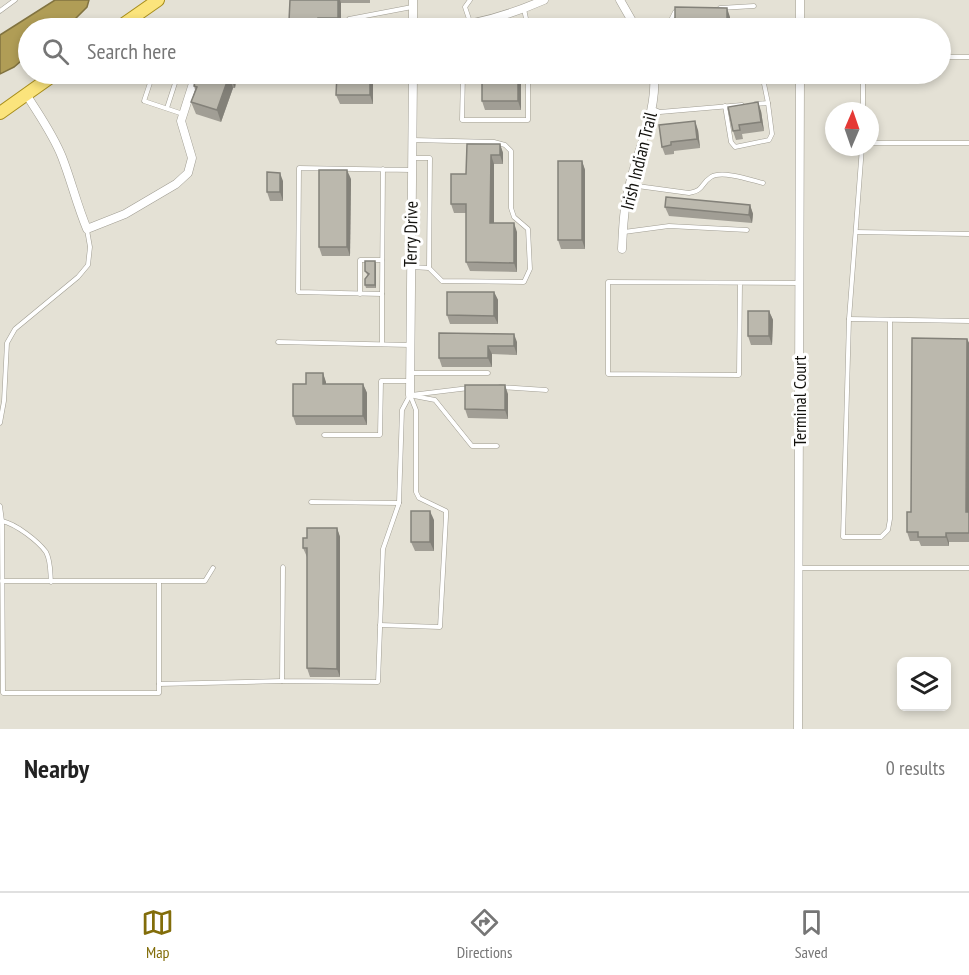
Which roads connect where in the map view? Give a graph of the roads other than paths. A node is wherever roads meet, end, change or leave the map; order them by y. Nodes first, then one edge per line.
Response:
1 (15, 0) edge
2 (158, 0) edge
3 (470, 0) edge
4 (544, 0) edge
5 (620, 0) edge
6 (800, 0) edge
7 (413, 3) edge
8 (754, 6) dead end
9 (524, 8) junction
10 (709, 9) edge
11 (0, 10) edge
12 (686, 11) edge
13 (132, 18) edge
14 (353, 18) edge
15 (468, 18) edge
16 (488, 18) edge
17 (526, 18) edge
18 (630, 18) edge
19 (672, 18) edge
20 (800, 18) edge
21 (951, 57) edge
22 (969, 57) edge
23 (40, 84) edge
24 (150, 84) edge
25 (175, 84) edge
26 (193, 84) edge
27 (413, 84) edge
28 (463, 84) edge
29 (528, 84) edge
30 (654, 84) edge
31 (764, 84) edge
32 (800, 84) edge
33 (863, 84) edge
34 (26, 94) junction
35 (863, 102) edge
36 (768, 103) junction
37 (725, 106) junction
38 (167, 108) junction
39 (653, 109) junction
40 (0, 113) edge
41 (183, 114) junction
42 (412, 140) junction
43 (879, 143) edge
44 (969, 143) edge
45 (861, 156) edge
46 (412, 158) junction
47 (383, 170) junction
48 (412, 171) junction
49 (763, 183) dead end
50 (629, 185) junction
51 (87, 229) junction
52 (747, 230) dead end
53 (623, 232) junction
54 (856, 232) junction
55 (969, 234) edge
56 (622, 249) dead end
57 (382, 260) junction
58 (411, 267) junction
59 (429, 268) junction
60 (360, 278) junction
61 (366, 278) edge
62 (740, 283) junction
63 (800, 283) junction
64 (360, 294) junction
65 (382, 294) junction
66 (849, 319) junction
67 (890, 320) junction
68 (969, 321) edge
69 (278, 342) dead end
70 (382, 344) junction
71 (410, 345) junction
72 (488, 373) dead end
73 (410, 377) junction
74 (479, 387) edge
75 (499, 387) edge
76 (546, 390) dead end
77 (410, 395) junction
78 (0, 423) edge
79 (324, 435) dead end
80 (497, 446) dead end
81 (311, 502) dead end
82 (399, 503) junction
83 (0, 506) edge
84 (2, 520) junction
85 (283, 567) dead end
86 (213, 568) dead end
87 (799, 568) junction
88 (969, 568) edge
89 (2, 581) junction
90 (51, 582) junction
91 (159, 582) junction
92 (380, 625) junction
93 (282, 681) junction
94 (159, 684) junction
95 (798, 729) edge

1 - 11 lane
2 - 13 main road
3 - 15 lane
4 - 9 street
5 - 18 street
6 - 20 street
7 - 14 lane
8 - 10 lane
9 - 16 street
9 - 17 lane
12 - 19 lane
21 - 22 lane
23 - 34 main road
24 - 38 lane
25 - 38 lane
26 - 41 street
27 - 42 street, Terry Drive
28 - 29 lane
30 - 39 street, Irish Indian Trail
31 - 36 lane
32 - 63 street, Terminal Court
33 - 35 lane
34 - 40 main road
34 - 51 street
36 - 37 lane
36 - 37 lane
37 - 39 lane
38 - 41 lane
39 - 50 street, Irish Indian Trail
41 - 51 street
42 - 46 street, Terry Drive
42 - 59 lane
43 - 44 lane
45 - 54 lane
46 - 48 street, Terry Drive
46 - 59 lane
47 - 48 lane
47 - 57 lane
47 - 64 lane
48 - 58 street, Terry Drive
49 - 50 lane
50 - 53 street, Irish Indian Trail
51 - 78 lane
52 - 53 lane
53 - 56 street, Irish Indian Trail
54 - 55 lane
54 - 66 lane
57 - 60 lane
57 - 65 lane
58 - 59 lane
58 - 71 street, Terry Drive
60 - 61 lane
60 - 64 lane
62 - 62 lane
62 - 63 lane
63 - 87 street, Terminal Court
64 - 65 lane
65 - 70 lane
66 - 67 lane
66 - 67 lane
67 - 68 lane
69 - 70 lane
70 - 71 lane
71 - 73 street, Terry Drive
72 - 73 lane
73 - 77 street, Terry Drive
73 - 79 lane
74 - 77 lane
75 - 76 lane
77 - 80 lane
77 - 82 lane
77 - 92 lane
81 - 82 lane
82 - 92 lane
83 - 84 lane
84 - 89 lane
84 - 90 lane
85 - 93 lane
86 - 91 lane
87 - 88 lane
87 - 95 street, Terminal Court
89 - 90 lane
89 - 94 lane
90 - 91 lane
91 - 94 lane
92 - 93 lane
93 - 94 lane

